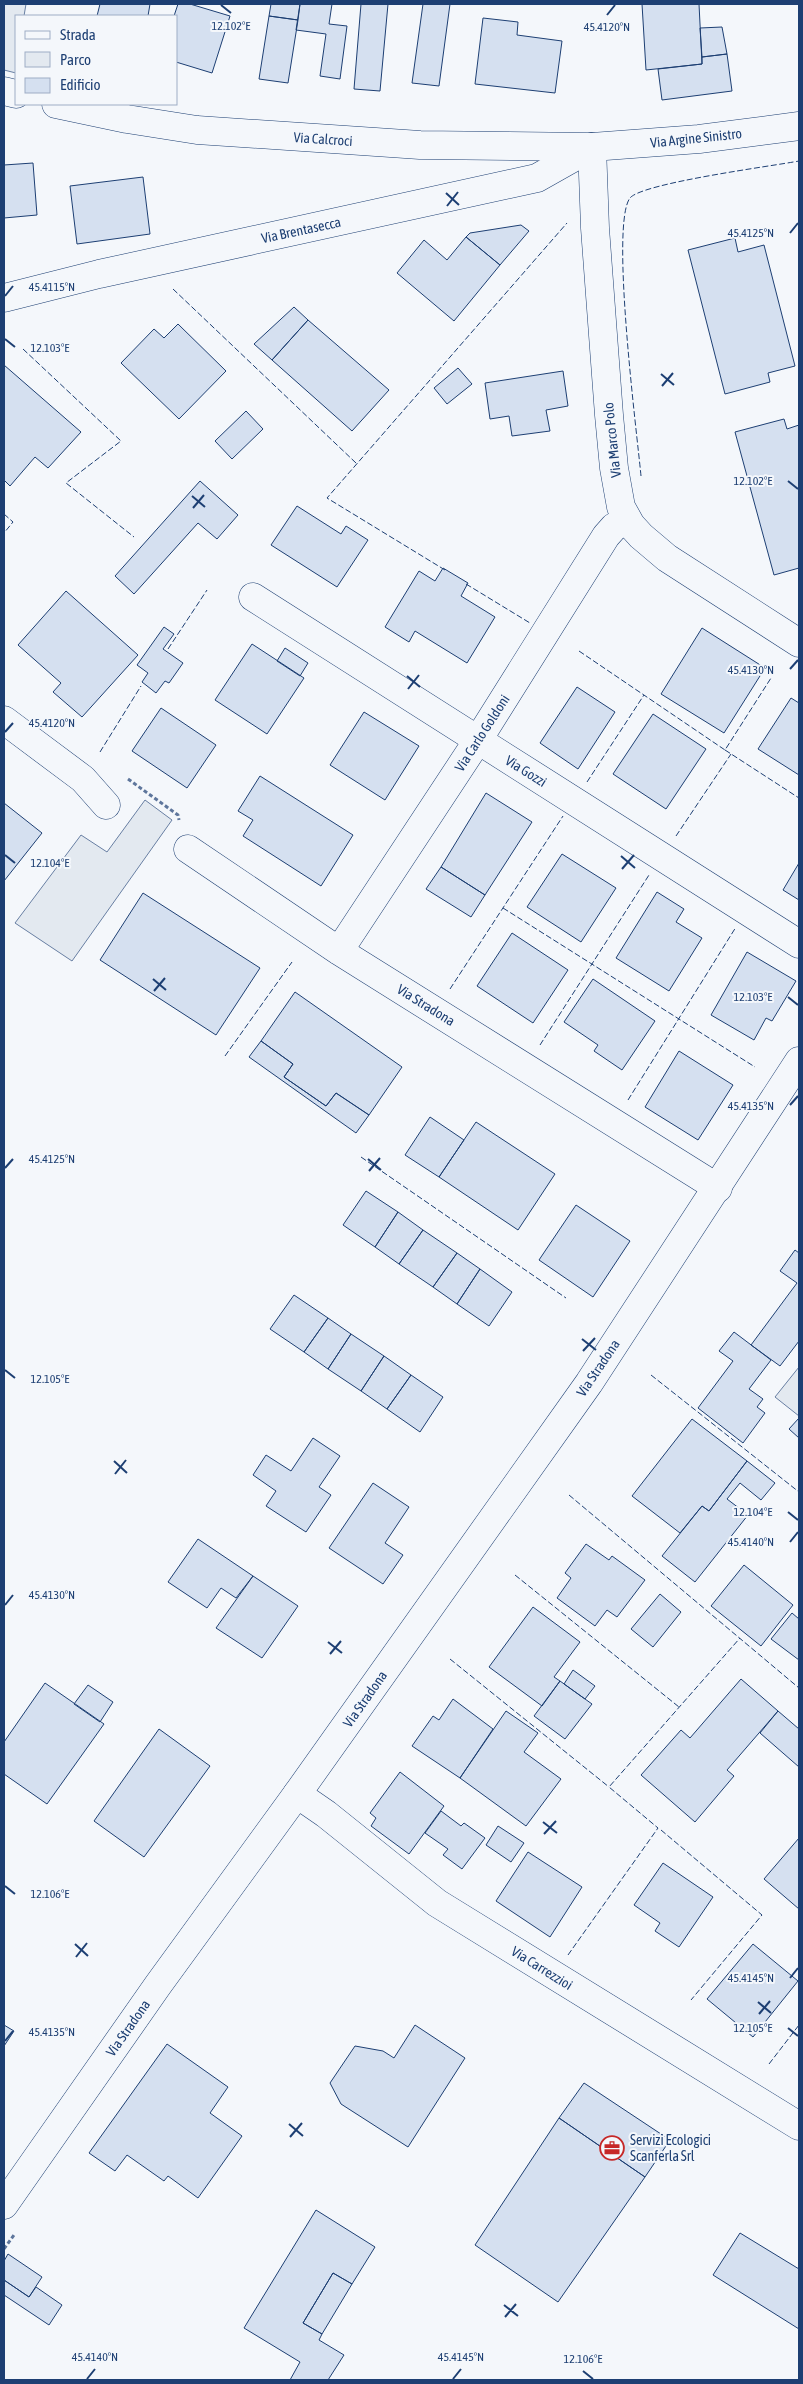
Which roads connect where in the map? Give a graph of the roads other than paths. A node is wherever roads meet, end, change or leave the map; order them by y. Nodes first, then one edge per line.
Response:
1 (61, 105) edge
2 (799, 126) edge
3 (592, 147) junction
4 (4, 298) edge
5 (627, 519) junction
6 (253, 597) dead end
7 (799, 643) edge
8 (4, 720) edge
9 (478, 740) junction
10 (106, 804) dead end
11 (188, 849) dead end
12 (799, 944) edge
13 (339, 951) junction
14 (799, 1061) edge
15 (718, 1188) junction
16 (297, 1794) junction
17 (799, 2126) edge
18 (4, 2205) edge

1 - 3 street, Via Calcroci
2 - 3 street, Via Argine Sinistro
3 - 4 street, Via Brentasecca
3 - 5 street, Via Marco Polo
5 - 7 street, Via Marco Polo
5 - 9 street, Via Carlo Goldoni
6 - 9 street, Via Gozzi
8 - 10 street
9 - 12 street, Via Gozzi
9 - 13 street, Via Carlo Goldoni
11 - 13 street, Via Stradona
13 - 15 street, Via Stradona
14 - 15 street, Via Stradona
15 - 16 street, Via Stradona
16 - 17 street, Via Carrezzioi
16 - 18 street, Via Stradona

